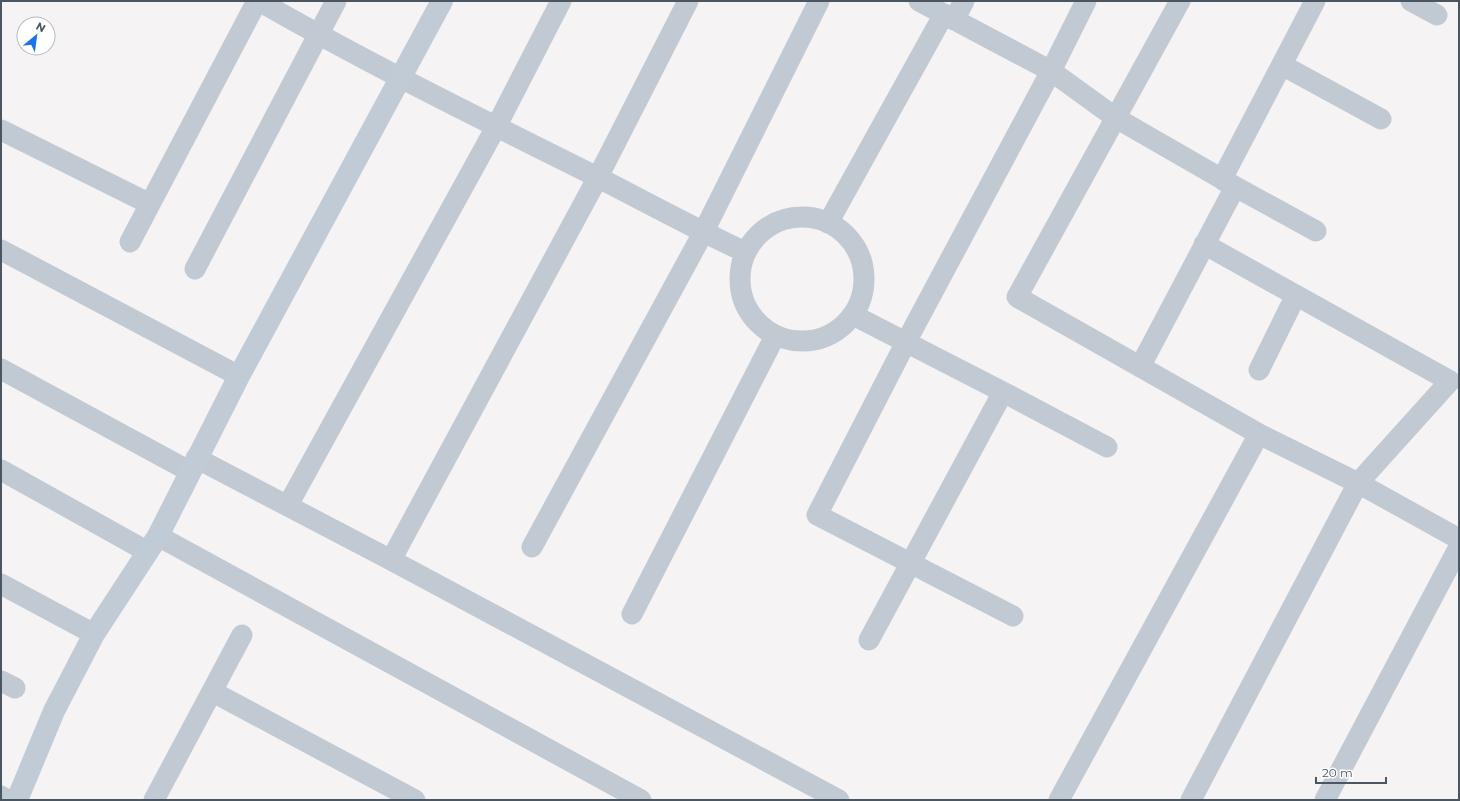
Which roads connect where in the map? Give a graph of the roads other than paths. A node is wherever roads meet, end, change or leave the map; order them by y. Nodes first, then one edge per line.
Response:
1 (258, 1) edge
2 (336, 1) edge
3 (442, 1) edge
4 (562, 1) edge
5 (688, 1) edge
6 (819, 1) edge
7 (919, 1) edge
8 (964, 1) edge
9 (1086, 1) edge
10 (1180, 1) edge
11 (1315, 1) edge
12 (1411, 1) edge
13 (1437, 15) dead end
14 (949, 17) junction
15 (318, 34) junction
16 (1282, 65) junction
17 (1051, 71) junction
18 (401, 78) junction
19 (1116, 118) junction
20 (1381, 119) dead end
21 (496, 127) junction
22 (1, 130) edge
23 (598, 177) junction
24 (1229, 183) junction
25 (150, 204) junction
26 (828, 223) junction
27 (1316, 231) dead end
28 (703, 233) junction
29 (130, 242) dead end
30 (1204, 244) junction
31 (1, 250) edge
32 (745, 252) junction
33 (195, 270) dead end
34 (1296, 295) junction
35 (853, 315) junction
36 (775, 336) junction
37 (906, 342) junction
38 (1140, 367) junction
39 (1, 369) edge
40 (1259, 370) dead end
41 (239, 376) junction
42 (1003, 392) junction
43 (1259, 434) junction
44 (1107, 447) dead end
45 (192, 464) junction
46 (1, 470) edge
47 (1358, 483) junction
48 (288, 505) junction
49 (1459, 539) edge
50 (153, 544) junction
51 (532, 547) dead end
52 (1459, 547) edge
53 (391, 560) junction
54 (910, 563) junction
55 (1, 584) edge
56 (632, 614) dead end
57 (1013, 616) dead end
58 (94, 634) junction
59 (242, 636) dead end
60 (868, 640) dead end
61 (213, 692) junction
62 (1, 796) edge
63 (8, 800) edge
64 (17, 800) edge
65 (154, 800) edge
66 (415, 800) edge
67 (641, 800) edge
68 (839, 800) edge
69 (1059, 800) edge
70 (1192, 800) edge
71 (1325, 800) edge

1 - 15 street
1 - 25 street
2 - 15 street
3 - 18 street
4 - 21 street
5 - 23 street
6 - 28 street
7 - 14 street
8 - 14 street
9 - 17 street
10 - 19 street
11 - 16 street
12 - 13 street
14 - 17 street
14 - 26 street
15 - 18 street
15 - 33 street
16 - 20 street
16 - 24 street
17 - 19 street
17 - 37 street
18 - 21 street
18 - 41 street
19 - 24 street
19 - 38 street
21 - 23 street
21 - 48 street
22 - 25 street
23 - 28 street
23 - 53 street
24 - 27 street
24 - 30 street
25 - 29 street
26 - 32 street
26 - 35 street
28 - 32 street
28 - 51 street
30 - 34 street
30 - 38 street
31 - 41 street
32 - 36 street
34 - 40 street
34 - 47 street
35 - 36 street
35 - 37 street
36 - 56 street
37 - 42 street
37 - 54 street
38 - 43 street
39 - 45 street
41 - 45 street
42 - 44 street
42 - 54 street
43 - 47 street
43 - 69 street
45 - 48 street
45 - 50 street
46 - 50 street
47 - 49 street
47 - 70 street
48 - 53 street
50 - 58 street
50 - 67 street
52 - 71 street
53 - 68 street
54 - 57 street
54 - 60 street
55 - 58 street
58 - 64 street
59 - 61 street
61 - 65 street
61 - 66 street
62 - 63 street

